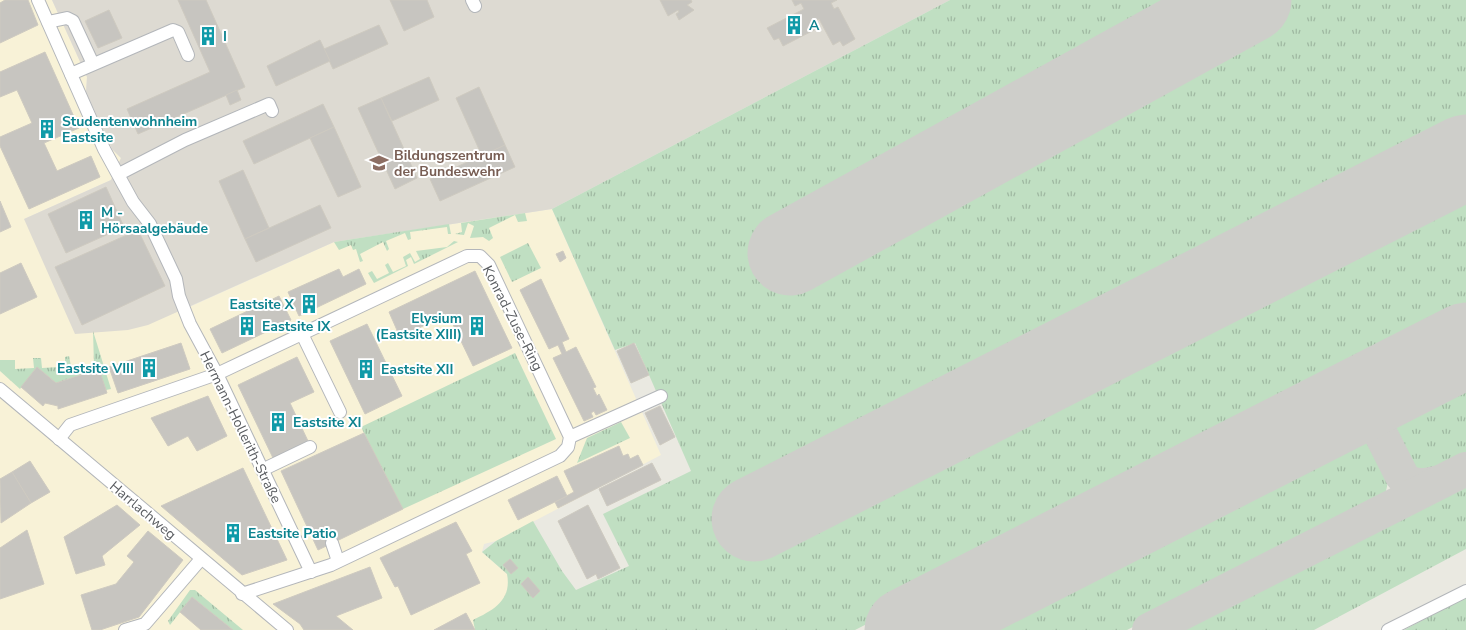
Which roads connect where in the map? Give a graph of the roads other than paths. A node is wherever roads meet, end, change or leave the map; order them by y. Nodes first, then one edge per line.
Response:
1 (38, 0) edge
2 (48, 22) junction
3 (188, 55) dead end
4 (93, 64) junction
5 (71, 74) junction
6 (272, 112) dead end
7 (119, 174) junction
8 (302, 334) junction
9 (217, 374) junction
10 (0, 389) edge
11 (662, 396) dead end
12 (340, 412) dead end
13 (570, 437) junction
14 (59, 439) junction
15 (310, 447) dead end
16 (262, 470) junction
17 (332, 543) dead end
18 (201, 559) junction
19 (338, 561) junction
20 (311, 572) junction
21 (1466, 591) edge
22 (242, 594) junction
23 (125, 630) edge
24 (287, 630) edge
25 (1388, 630) edge

1 - 2 street, Hermann-Hollerith-Straße
2 - 4 street
2 - 5 street, Hermann-Hollerith-Straße
3 - 4 street
4 - 5 street
5 - 7 street, Hermann-Hollerith-Straße
6 - 7 street
7 - 9 street, Hermann-Hollerith-Straße
8 - 9 street, Konrad-Zuse-Ring
8 - 12 street
8 - 13 street, Konrad-Zuse-Ring
9 - 14 street, Konrad-Zuse-Ring
9 - 16 street, Hermann-Hollerith-Straße
10 - 14 street, Harrlachweg
11 - 13 street
13 - 19 street
14 - 18 street, Harrlachweg
15 - 16 street
16 - 20 street, Hermann-Hollerith-Straße
17 - 19 street
18 - 22 street, Harrlachweg
18 - 23 street
19 - 20 street
20 - 22 street
21 - 25 street
22 - 24 street, Harrlachweg

